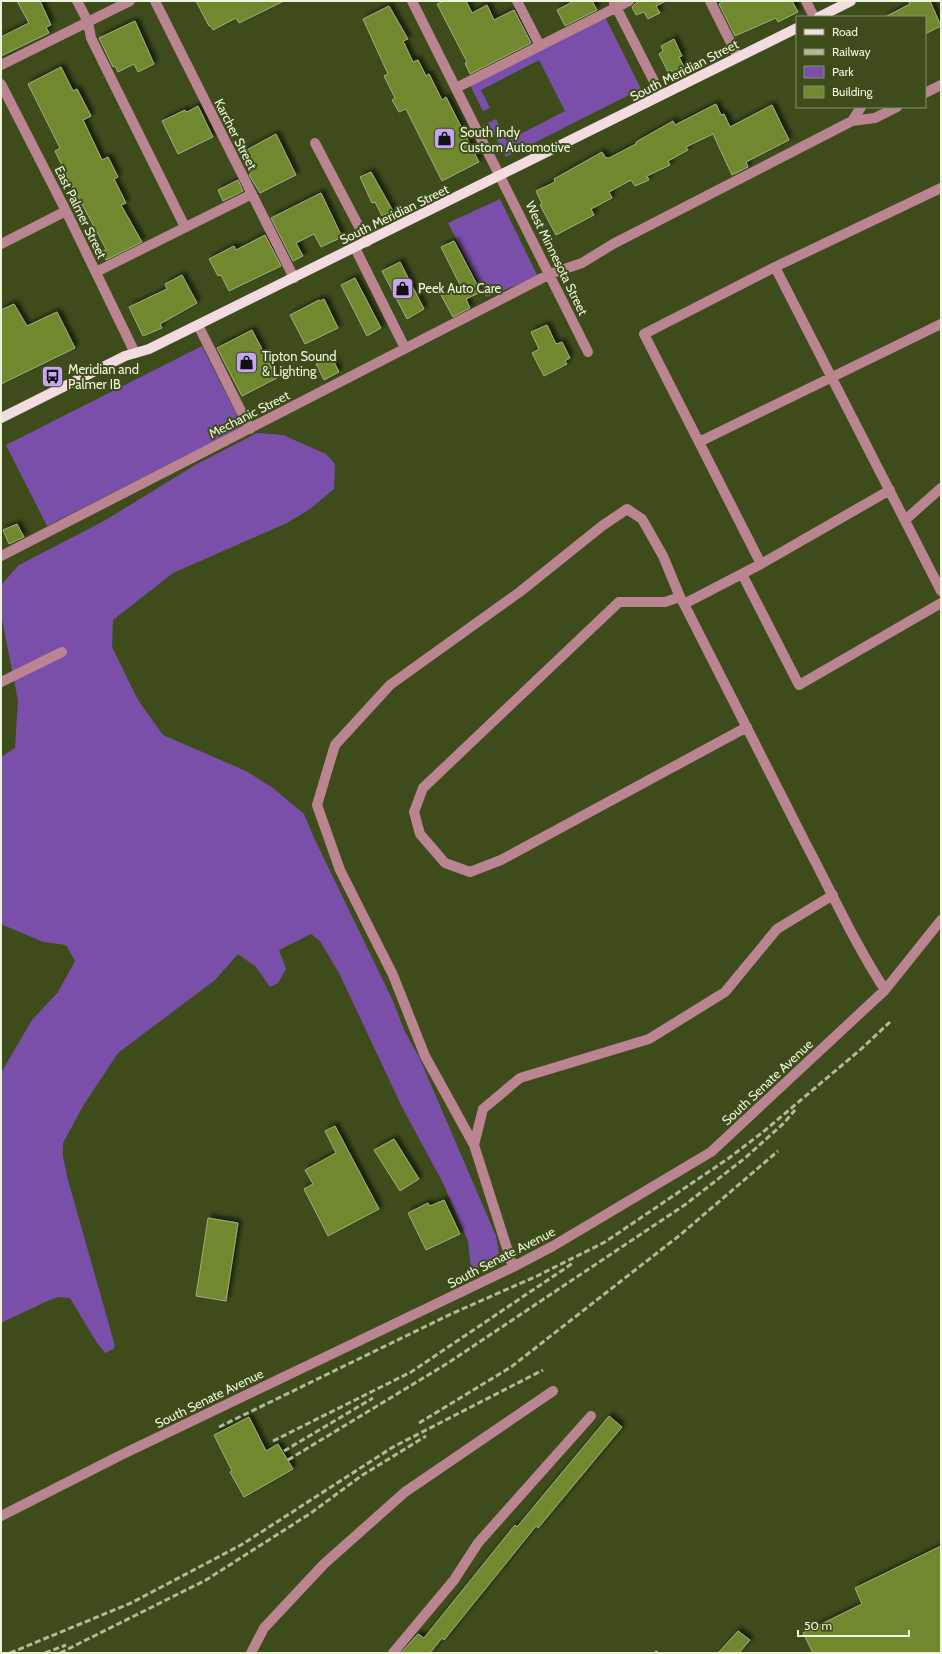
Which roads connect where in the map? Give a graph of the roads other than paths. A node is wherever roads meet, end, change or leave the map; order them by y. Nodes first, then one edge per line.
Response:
1 (77, 1) edge
2 (130, 1) edge
3 (155, 1) edge
4 (412, 1) edge
5 (517, 1) edge
6 (629, 1) edge
7 (710, 1) edge
8 (806, 1) edge
9 (851, 1) edge
10 (615, 4) edge
11 (814, 16) edge
12 (824, 16) edge
13 (88, 22) junction
14 (796, 28) edge
15 (540, 46) junction
16 (738, 57) junction
17 (1, 66) edge
18 (1, 84) edge
19 (941, 85) edge
20 (456, 88) junction
21 (926, 92) edge
22 (661, 95) junction
23 (859, 108) edge
24 (895, 108) edge
25 (852, 121) junction
26 (315, 143) dead end
27 (501, 176) junction
28 (941, 188) edge
29 (252, 194) junction
30 (66, 211) junction
31 (185, 227) junction
32 (367, 242) junction
33 (1, 244) edge
34 (354, 248) junction
35 (775, 268) junction
36 (96, 272) junction
37 (550, 274) junction
38 (294, 278) junction
39 (941, 324) edge
40 (198, 325) junction
41 (405, 348) junction
42 (588, 352) dead end
43 (135, 353) junction
44 (831, 376) junction
45 (1, 418) edge
46 (250, 429) junction
47 (699, 442) junction
48 (941, 488) edge
49 (890, 490) junction
50 (905, 520) junction
51 (1, 556) edge
52 (761, 564) junction
53 (742, 574) junction
54 (941, 591) edge
55 (682, 601) junction
56 (941, 603) edge
57 (62, 652) dead end
58 (1, 682) edge
59 (747, 727) junction
60 (833, 895) junction
61 (941, 920) edge
62 (885, 990) junction
63 (474, 1145) junction
64 (513, 1267) junction
65 (553, 1391) dead end
66 (591, 1416) dead end
67 (1, 1516) edge
68 (252, 1653) edge
69 (393, 1653) edge

1 - 13 street
2 - 13 street
3 - 29 street, Karcher Street
4 - 20 street, West Minnesota Street
5 - 15 street
6 - 10 street
7 - 16 street
8 - 11 street
9 - 12 main road
10 - 15 street
10 - 22 street
13 - 17 street
13 - 31 street
14 - 16 main road, South Meridian Street
15 - 20 street
16 - 22 main road, South Meridian Street
18 - 30 street, East Palmer Street
19 - 21 street
20 - 27 street, West Minnesota Street
22 - 27 main road, South Meridian Street
23 - 25 street
24 - 25 street
25 - 37 street, Mechanic Street
26 - 32 street
27 - 32 main road, South Meridian Street
27 - 37 street, West Minnesota Street
28 - 35 street
29 - 31 street
29 - 38 street, Karcher Street
30 - 33 street
30 - 36 street, East Palmer Street
31 - 36 street
32 - 34 main road, South Meridian Street
34 - 38 main road, South Meridian Street
34 - 41 street
35 - 44 street
35 - 47 street
36 - 43 street, East Palmer Street
37 - 41 street, Mechanic Street
37 - 42 street, West Minnesota Street
38 - 40 main road, South Meridian Street
39 - 44 street
40 - 43 main road, South Meridian Street
40 - 46 street
41 - 46 street, Mechanic Street
43 - 45 main road, South Meridian Street
44 - 47 street
44 - 49 street
46 - 51 street, Mechanic Street
47 - 52 street
48 - 50 street
49 - 50 street
49 - 52 street
50 - 54 street
52 - 53 street
53 - 55 street
53 - 56 street
55 - 59 street
55 - 59 street
55 - 63 street
57 - 58 street
59 - 60 street
60 - 62 street
60 - 63 street
61 - 62 street, South Senate Avenue
62 - 64 street, South Senate Avenue
63 - 64 street
64 - 67 street, South Senate Avenue
65 - 68 street
66 - 69 street

